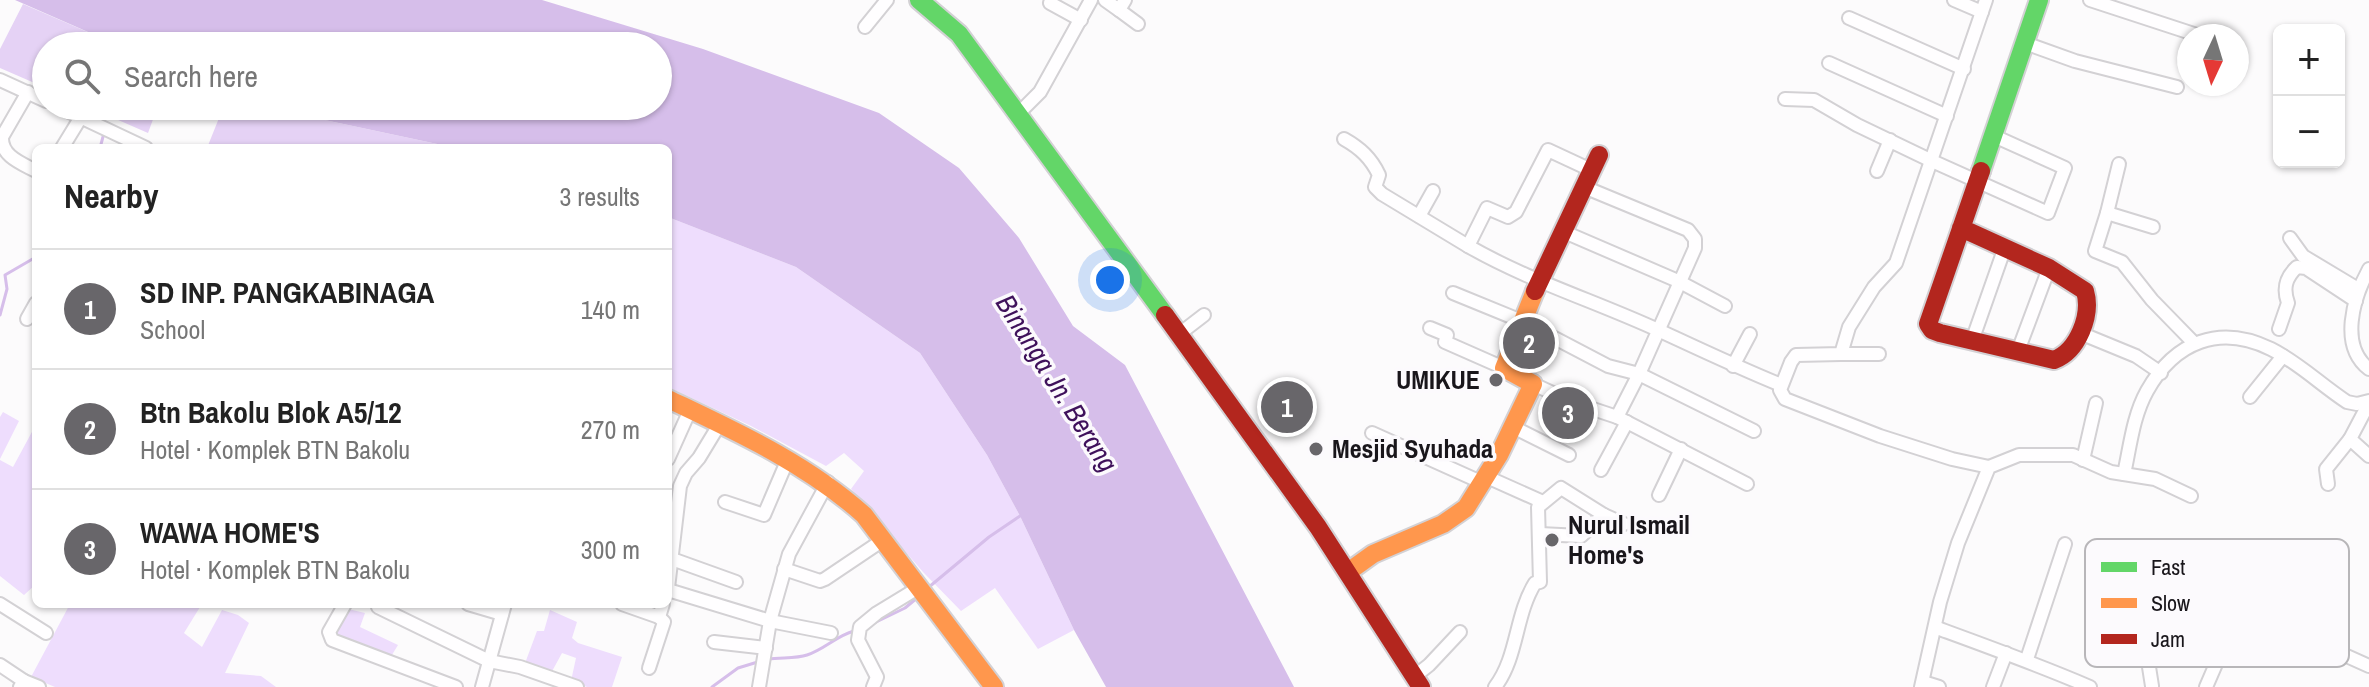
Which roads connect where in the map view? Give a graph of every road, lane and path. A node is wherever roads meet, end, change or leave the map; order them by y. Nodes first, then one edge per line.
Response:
1 (887, 0) edge
2 (919, 0) edge
3 (1091, 0) edge
4 (1105, 0) edge
5 (1954, 0) edge
6 (2039, 0) edge
7 (2090, 0) edge
8 (1050, 3) dead end
9 (1122, 5) edge
10 (1984, 6) edge
11 (1849, 18) dead end
12 (1081, 20) junction
13 (1138, 24) dead end
14 (865, 27) dead end
15 (2177, 28) edge
16 (2025, 43) junction
17 (1829, 63) dead end
18 (1964, 69) junction
19 (0, 80) edge
20 (2177, 87) dead end
21 (28, 92) junction
22 (32, 94) edge
23 (1785, 99) dead end
24 (1025, 108) junction
25 (1947, 116) junction
26 (79, 120) edge
27 (87, 120) edge
28 (1994, 136) junction
29 (1344, 139) dead end
30 (1890, 140) junction
31 (64, 144) edge
32 (138, 144) edge
33 (1932, 161) junction
34 (2119, 164) dead end
35 (32, 169) edge
36 (1591, 171) junction
37 (1877, 171) dead end
38 (1977, 182) junction
39 (1433, 191) dead end
40 (2107, 213) junction
41 (1419, 216) junction
42 (2153, 227) dead end
43 (1961, 228) junction
44 (1562, 231) junction
45 (2290, 238) dead end
46 (1468, 246) junction
47 (2005, 247) junction
48 (2049, 268) junction
49 (2369, 269) edge
50 (1678, 281) junction
51 (1539, 282) junction
52 (1453, 293) dead end
53 (2357, 295) junction
54 (1725, 306) dead end
55 (32, 310) edge
56 (1204, 315) dead end
57 (27, 319) dead end
58 (1524, 322) junction
59 (1430, 328) dead end
60 (2279, 329) dead end
61 (1658, 330) junction
62 (1182, 332) junction
63 (2080, 333) junction
64 (1750, 334) dead end
65 (1972, 341) junction
66 (2193, 342) junction
67 (2018, 351) junction
68 (1841, 354) junction
69 (1879, 354) dead end
70 (2283, 356) junction
71 (1733, 366) junction
72 (1504, 368) junction
73 (2369, 369) edge
74 (2161, 373) junction
75 (1639, 374) junction
76 (1533, 384) junction
77 (1781, 385) junction
78 (2250, 397) dead end
79 (672, 401) edge
80 (2369, 402) edge
81 (2096, 403) dead end
82 (690, 410) junction
83 (1622, 419) junction
84 (719, 425) junction
85 (1513, 427) junction
86 (1754, 431) dead end
87 (1372, 433) dead end
88 (2350, 439) junction
89 (1681, 449) junction
90 (672, 450) edge
91 (1569, 455) dead end
92 (2369, 456) edge
93 (788, 459) junction
94 (2083, 460) junction
95 (1989, 467) junction
96 (1601, 470) dead end
97 (2124, 474) junction
98 (1485, 480) junction
99 (828, 482) junction
100 (1747, 484) dead end
101 (2328, 484) dead end
102 (1659, 495) dead end
103 (2191, 496) dead end
104 (725, 502) dead end
105 (1543, 502) junction
106 (1604, 515) junction
107 (1624, 524) dead end
108 (1540, 534) junction
109 (883, 540) junction
110 (2065, 544) dead end
111 (672, 559) joint
112 (784, 569) junction
113 (1348, 572) junction
114 (736, 582) dead end
115 (918, 588) junction
116 (672, 590) edge
117 (0, 604) edge
118 (343, 608) edge
119 (380, 608) edge
120 (503, 609) edge
121 (661, 610) edge
122 (770, 621) junction
123 (1937, 628) junction
124 (1460, 632) dead end
125 (46, 633) dead end
126 (831, 633) dead end
127 (714, 642) dead end
128 (766, 648) junction
129 (2006, 653) junction
130 (2349, 657) edge
131 (2027, 659) junction
132 (489, 661) junction
133 (0, 665) edge
134 (2369, 666) edge
135 (2149, 667) edge
136 (2215, 667) edge
137 (649, 668) dead end
138 (1418, 682) edge
139 (22, 684) edge
140 (1922, 684) edge
141 (39, 687) edge
142 (456, 687) edge
143 (482, 687) edge
144 (577, 687) edge
145 (759, 687) edge
146 (873, 687) edge
147 (994, 687) edge
148 (1495, 687) edge
149 (1939, 687) edge
150 (1993, 687) edge
151 (2090, 687) edge
152 (2153, 687) edge
153 (2206, 687) edge

1 - 14 street
2 - 24 street
3 - 12 street
4 - 9 street
5 - 10 street
6 - 16 street
7 - 15 street
8 - 12 street
9 - 13 street
10 - 18 street
11 - 18 street
12 - 24 street
16 - 20 street
16 - 28 street
17 - 25 street
18 - 25 street
19 - 21 street
21 - 22 street
21 - 35 street
23 - 30 street
24 - 62 street
25 - 33 street
26 - 31 street
27 - 32 street
28 - 38 street
28 - 38 street
29 - 41 street
30 - 33 street
30 - 37 street
33 - 38 street
33 - 68 street
34 - 40 street
36 - 44 street
36 - 46 street
36 - 50 street
38 - 43 street
39 - 41 street
40 - 42 street
40 - 66 street
41 - 46 street
43 - 47 street
43 - 65 street
44 - 50 street
44 - 51 street
45 - 53 street
46 - 51 street
47 - 48 street
47 - 65 street
48 - 63 street
48 - 67 street
49 - 53 street
50 - 54 street
50 - 61 street
51 - 58 street
51 - 61 street
52 - 58 street
53 - 60 street
53 - 73 street
55 - 57 street
56 - 62 street
58 - 72 street
58 - 75 street
59 - 72 street
61 - 71 street
61 - 75 street
62 - 113 street
63 - 67 street
63 - 74 street
64 - 71 street
65 - 67 street
66 - 70 street
66 - 74 street
68 - 69 street
68 - 77 street
70 - 78 street
70 - 80 street
71 - 77 street
72 - 76 street
74 - 97 street
75 - 83 street
75 - 86 street
76 - 83 street
76 - 85 street
77 - 95 street
79 - 82 street
80 - 88 street
81 - 94 street
82 - 84 street
82 - 90 street
83 - 89 street
83 - 96 street
84 - 93 street
84 - 111 street
85 - 91 street
85 - 98 street
87 - 98 street
88 - 92 street
88 - 101 street
89 - 100 street
89 - 102 street
93 - 99 street
93 - 104 street
94 - 95 street
94 - 97 street
95 - 123 street
97 - 103 street
98 - 105 street
98 - 113 street
99 - 109 street
99 - 112 street
105 - 106 street
105 - 108 street
106 - 107 street
106 - 108 street
108 - 148 street
109 - 112 street
109 - 115 street
110 - 131 street
111 - 114 street
112 - 122 street
113 - 138 street
115 - 146 street
115 - 147 street
116 - 122 street
117 - 125 street
118 - 142 street
119 - 132 street
120 - 132 street
121 - 137 street
122 - 126 street
122 - 128 street
123 - 129 street
123 - 140 street
124 - 138 street
127 - 128 street
128 - 145 street
129 - 131 street
129 - 150 street
130 - 134 street
131 - 151 street
132 - 143 street
132 - 144 street
133 - 139 street
135 - 152 street
136 - 153 street
139 - 141 street
140 - 149 street

